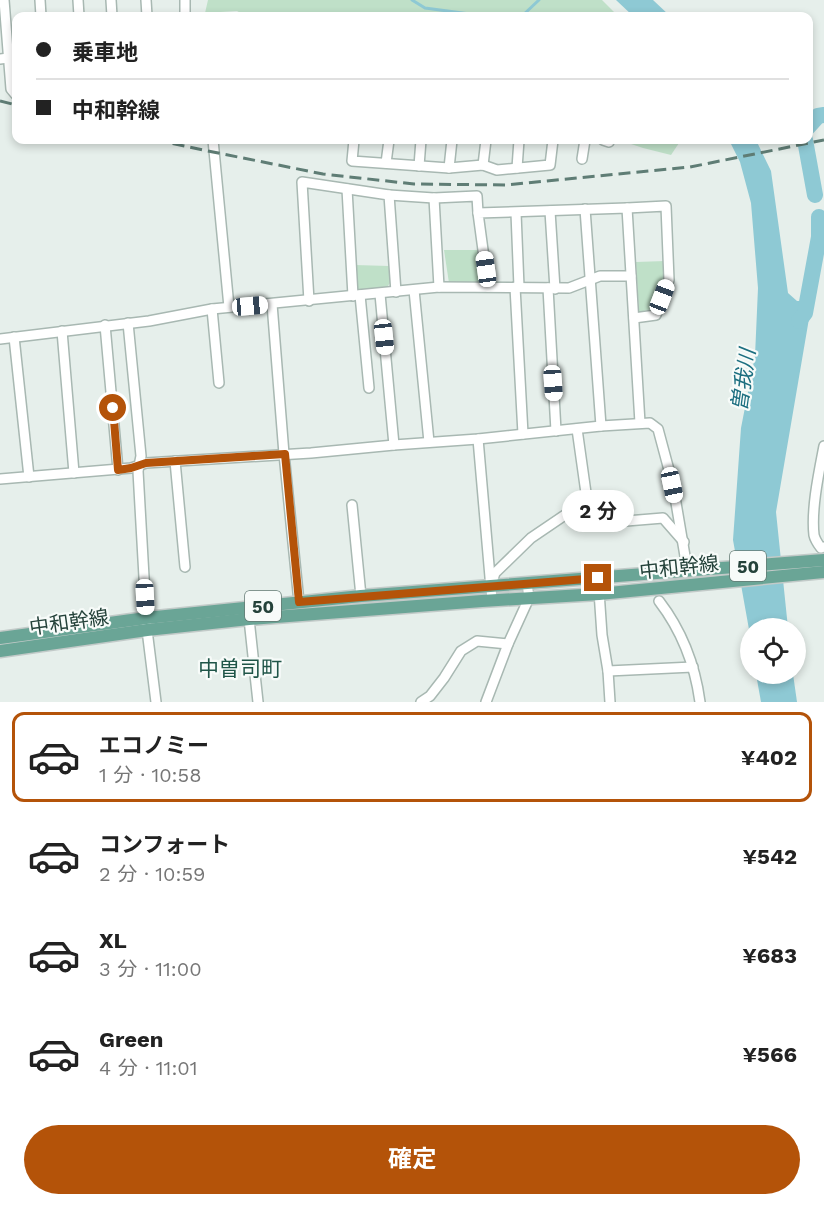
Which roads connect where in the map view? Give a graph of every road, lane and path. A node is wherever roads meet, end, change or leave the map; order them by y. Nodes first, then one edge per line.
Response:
1 (4, 0) edge
2 (8, 58) edge
3 (12, 91) edge
4 (213, 144) edge
5 (354, 144) edge
6 (388, 144) edge
7 (421, 144) edge
8 (452, 144) edge
9 (486, 144) edge
10 (519, 144) edge
11 (553, 144) edge
12 (584, 144) edge
13 (582, 159) dead end
14 (386, 164) junction
15 (483, 165) junction
16 (419, 166) junction
17 (449, 168) junction
18 (517, 168) junction
19 (347, 189) junction
20 (389, 195) junction
21 (434, 198) junction
22 (627, 208) junction
23 (585, 209) junction
24 (550, 211) junction
25 (478, 213) junction
26 (516, 213) junction
27 (631, 276) junction
28 (590, 280) junction
29 (439, 287) junction
30 (488, 287) junction
31 (517, 287) junction
32 (551, 288) junction
33 (414, 290) junction
34 (396, 292) junction
35 (380, 294) junction
36 (356, 296) junction
37 (309, 301) junction
38 (272, 304) junction
39 (229, 308) junction
40 (212, 309) junction
41 (634, 318) junction
42 (128, 322) junction
43 (105, 325) junction
44 (62, 331) junction
45 (14, 338) junction
46 (0, 339) edge
47 (219, 383) dead end
48 (369, 388) dead end
49 (640, 423) junction
50 (601, 426) junction
51 (577, 429) junction
52 (556, 431) junction
53 (523, 434) junction
54 (478, 439) junction
55 (429, 442) junction
56 (394, 445) junction
57 (824, 446) edge
58 (285, 454) junction
59 (175, 461) junction
60 (140, 465) junction
61 (118, 470) junction
62 (74, 473) junction
63 (29, 477) junction
64 (0, 478) edge
65 (587, 500) junction
66 (352, 505) dead end
67 (684, 542) junction
68 (824, 547) edge
69 (824, 560) edge
70 (185, 567) dead end
71 (798, 568) junction
72 (696, 570) junction
73 (824, 572) edge
74 (598, 578) junction
75 (527, 583) junction
76 (491, 585) junction
77 (599, 594) junction
78 (361, 596) junction
79 (529, 598) junction
80 (492, 600) junction
81 (659, 601) dead end
82 (299, 602) junction
83 (249, 619) junction
84 (147, 624) junction
85 (0, 638) edge
86 (508, 644) junction
87 (0, 651) edge
88 (693, 667) junction
89 (608, 672) junction
90 (156, 702) edge
91 (258, 702) edge
92 (420, 702) edge
93 (486, 702) edge
94 (610, 702) edge
95 (700, 702) edge

1 - 2 street
2 - 3 street
4 - 39 street
5 - 14 street
6 - 14 street
7 - 16 street
8 - 17 street
9 - 15 street
10 - 18 street
11 - 18 street
12 - 13 street
14 - 16 street
15 - 17 street
15 - 18 street
16 - 17 street
19 - 20 street
19 - 36 street
19 - 37 street
20 - 21 street
20 - 34 street
21 - 25 street
21 - 29 street
22 - 23 street
22 - 27 street
22 - 41 street
23 - 24 street
23 - 28 street
24 - 26 street
24 - 32 street
25 - 26 street
25 - 30 street
26 - 31 street
27 - 28 street
27 - 41 street
28 - 32 street
28 - 50 street
29 - 30 street
29 - 33 street
30 - 31 street
31 - 32 street
31 - 53 street
32 - 52 street
33 - 34 street
33 - 55 street
34 - 35 street
35 - 36 street
35 - 56 street
36 - 37 street
36 - 48 street
37 - 38 street
38 - 39 street
38 - 58 street
39 - 40 street
40 - 42 street
40 - 47 street
41 - 49 street
42 - 43 street
42 - 60 street
43 - 44 street
43 - 61 street
44 - 45 street
44 - 62 street
45 - 46 street
45 - 63 street
49 - 50 street
49 - 67 street
50 - 51 street
51 - 52 street
51 - 65 street
52 - 53 street
53 - 54 street
54 - 55 street
54 - 76 street
55 - 56 street
56 - 58 street
57 - 68 street
58 - 59 street
58 - 82 street
59 - 60 street
59 - 70 street
60 - 61 street
60 - 84 street
61 - 62 street
62 - 63 street
63 - 64 street
65 - 67 street
65 - 76 street
66 - 78 street
67 - 72 street
69 - 71 main road, 中和幹線 / 50
71 - 72 main road, 中和幹線 / 50
71 - 73 main road, 中和幹線 / 50
71 - 77 main road, 中和幹線 / 50
72 - 74 main road, 中和幹線 / 50
74 - 75 main road, 中和幹線 / 50
74 - 77 street
75 - 76 main road, 中和幹線 / 50
75 - 79 street
76 - 78 main road, 中和幹線 / 50
76 - 80 street
77 - 79 main road, 中和幹線 / 50
77 - 89 street
78 - 82 main road, 中和幹線 / 50
79 - 80 main road, 中和幹線 / 50
79 - 86 street
80 - 83 main road, 中和幹線 / 50
81 - 88 street
82 - 84 main road, 中和幹線 / 50
83 - 84 main road, 中和幹線 / 50
83 - 91 street
84 - 85 main road, 中和幹線 / 50
84 - 87 main road, 中和幹線 / 50
84 - 90 street
86 - 92 street
86 - 93 street
88 - 89 street
88 - 95 street
89 - 94 street

